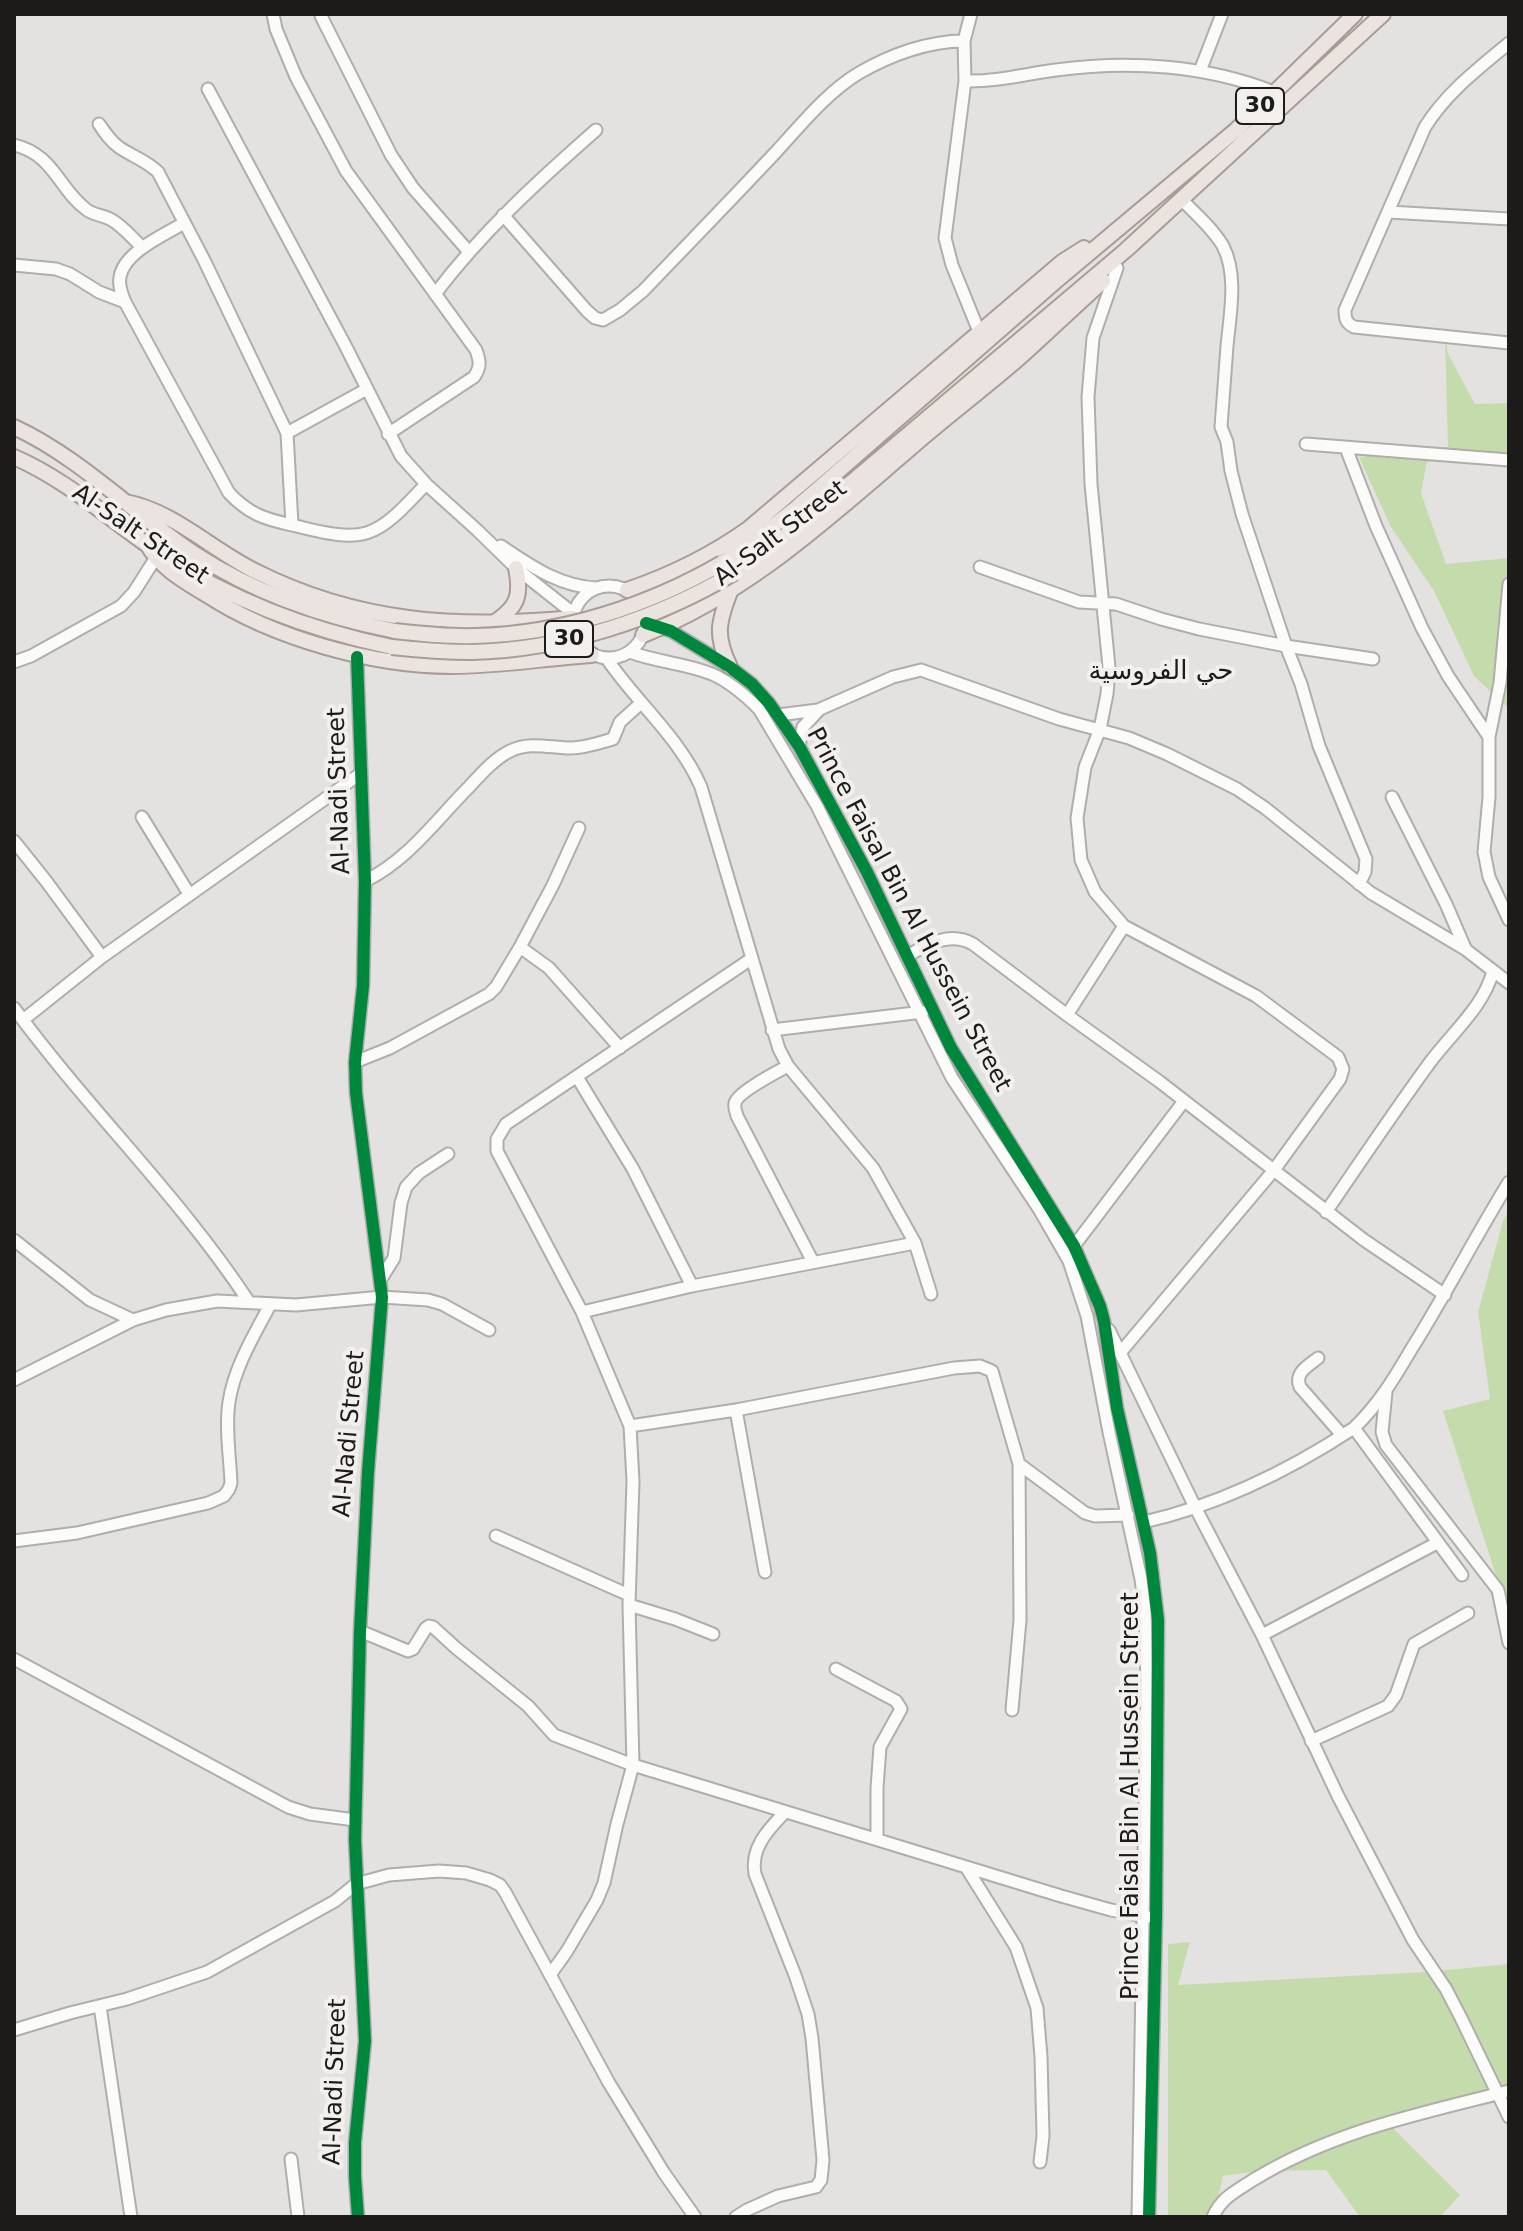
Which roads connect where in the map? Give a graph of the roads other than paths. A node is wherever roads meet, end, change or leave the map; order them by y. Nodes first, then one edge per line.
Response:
1 (273, 14) edge
2 (971, 14) edge
3 (1222, 14) edge
4 (1355, 14) edge
5 (1383, 14) edge
6 (321, 16) dead end
7 (964, 41) junction
8 (1509, 43) edge
9 (1200, 71) junction
10 (965, 81) junction
11 (208, 89) dead end
12 (1274, 92) junction
13 (99, 124) dead end
14 (596, 130) dead end
15 (14, 145) edge
16 (1176, 204) junction
17 (1389, 212) junction
18 (503, 215) junction
19 (1509, 219) edge
20 (184, 223) junction
21 (1116, 230) junction
22 (142, 247) junction
23 (469, 252) junction
24 (14, 265) edge
25 (1117, 268) junction
26 (435, 294) junction
27 (125, 302) junction
28 (980, 334) junction
29 (1509, 343) edge
30 (367, 389) junction
31 (14, 427) edge
32 (287, 433) junction
33 (388, 434) junction
34 (1306, 444) dead end
35 (1346, 448) junction
36 (14, 457) edge
37 (1509, 460) edge
38 (426, 484) junction
39 (125, 502) junction
40 (292, 525) junction
41 (477, 530) junction
42 (147, 544) junction
43 (155, 559) junction
44 (980, 567) dead end
45 (516, 568) junction
46 (1509, 584) edge
47 (598, 588) junction
48 (627, 590) junction
49 (730, 592) junction
50 (1104, 603) junction
51 (573, 616) junction
52 (492, 624) junction
53 (662, 628) junction
54 (644, 629) junction
55 (1286, 646) junction
56 (630, 652) junction
57 (592, 655) junction
58 (357, 657) junction
59 (607, 659) junction
60 (1373, 659) dead end
61 (14, 662) edge
62 (730, 667) junction
63 (641, 703) junction
64 (1496, 706) junction
65 (818, 710) junction
66 (1474, 711) junction
67 (778, 715) junction
68 (1493, 721) junction
69 (1509, 722) edge
70 (1100, 729) junction
71 (1489, 737) junction
72 (799, 746) junction
73 (360, 774) junction
74 (1392, 797) dead end
75 (142, 817) dead end
76 (579, 828) dead end
77 (14, 841) edge
78 (365, 881) junction
79 (1359, 884) junction
80 (189, 894) junction
81 (1509, 920) edge
82 (1124, 926) junction
83 (520, 947) junction
84 (1465, 949) junction
85 (907, 956) junction
86 (102, 957) junction
87 (751, 959) junction
88 (1493, 971) junction
89 (1509, 983) edge
90 (14, 1008) edge
91 (934, 1012) junction
92 (918, 1013) junction
93 (1067, 1015) junction
94 (23, 1020) junction
95 (772, 1030) junction
96 (620, 1048) junction
97 (355, 1062) junction
98 (788, 1066) junction
99 (577, 1077) junction
100 (1184, 1101) junction
101 (448, 1154) dead end
102 (1274, 1170) junction
103 (1509, 1182) edge
104 (1326, 1212) junction
105 (14, 1240) edge
106 (915, 1243) junction
107 (1074, 1246) junction
108 (813, 1262) junction
109 (381, 1279) junction
110 (692, 1286) junction
111 (931, 1294) dead end
112 (1445, 1295) junction
113 (382, 1297) junction
114 (249, 1302) junction
115 (270, 1305) junction
116 (582, 1312) junction
117 (133, 1320) junction
118 (1104, 1321) junction
119 (489, 1330) dead end
120 (1120, 1353) junction
121 (1318, 1358) dead end
122 (14, 1380) edge
123 (1386, 1392) junction
124 (736, 1410) junction
125 (630, 1426) junction
126 (1354, 1428) junction
127 (1342, 1435) junction
128 (1394, 1455) junction
129 (1019, 1464) junction
130 (1382, 1466) junction
131 (1136, 1491) junction
132 (1123, 1494) junction
133 (1195, 1507) junction
134 (1128, 1515) junction
135 (1144, 1522) junction
136 (496, 1536) dead end
137 (14, 1541) edge
138 (1437, 1543) junction
139 (765, 1572) dead end
140 (1462, 1575) dead end
141 (629, 1600) junction
142 (1468, 1613) dead end
143 (360, 1631) junction
144 (713, 1634) dead end
145 (1262, 1635) junction
146 (1509, 1643) edge
147 (14, 1659) edge
148 (836, 1669) dead end
149 (1012, 1710) dead end
150 (1311, 1741) junction
151 (633, 1765) junction
152 (785, 1812) junction
153 (355, 1820) junction
154 (877, 1839) junction
155 (966, 1867) junction
156 (356, 1884) junction
157 (1142, 1916) junction
158 (1156, 1918) junction
159 (550, 1975) junction
160 (100, 2006) junction
161 (16, 2028) edge
162 (1503, 2092) edge
163 (1509, 2117) edge
164 (291, 2159) dead end
165 (1040, 2162) dead end
166 (131, 2217) edge
167 (298, 2217) edge
168 (358, 2217) edge
169 (695, 2217) edge
170 (736, 2217) edge
171 (1138, 2217) edge
172 (1149, 2217) edge
173 (1213, 2217) edge

1 - 26 street
2 - 7 street
3 - 9 street
4 - 12 main road, Al-Salt Street / 30
5 - 16 main road, Al-Salt Street / 30
6 - 23 street
7 - 10 street
7 - 18 street
8 - 17 street
9 - 10 street
9 - 12 street
10 - 28 street
11 - 30 street
12 - 21 main road, Al-Salt Street / 30
13 - 20 street
14 - 18 street
15 - 22 street
16 - 25 main road
16 - 42 main road, Al-Salt Street / 30, bridge
16 - 55 street
17 - 19 street
17 - 29 street
18 - 23 street
20 - 22 street
20 - 32 street
21 - 28 main road
21 - 39 main road, Al-Salt Street / 30, bridge
22 - 27 street
23 - 26 street
24 - 27 street
25 - 49 main road
25 - 50 street
26 - 33 street
27 - 40 street
28 - 48 main road
30 - 32 street
30 - 33 street
31 - 39 main road, Al-Salt Street / 30
32 - 40 street
33 - 38 street
34 - 35 street
35 - 37 street
35 - 66 street
36 - 42 main road, Al-Salt Street / 30
38 - 40 street
38 - 41 street
39 - 52 main road
41 - 45 street
41 - 47 street
42 - 43 main road
43 - 58 main road
43 - 61 street
44 - 50 street
45 - 51 street
45 - 52 main road
46 - 64 street
47 - 48 street
47 - 51 street
48 - 54 street
49 - 53 main road
49 - 62 main road
50 - 55 street
50 - 70 street
51 - 52 main road
51 - 57 street
53 - 54 main road
53 - 62 street, Prince Faisal Bin Al Hussein Street
54 - 56 street
55 - 60 street
55 - 79 street
56 - 59 street
56 - 92 street, Prince Faisal Bin Al Hussein Street
57 - 58 main road
57 - 59 street
58 - 73 street, Al-Nadi Street
59 - 63 street
62 - 67 street, Prince Faisal Bin Al Hussein Street
63 - 78 street
63 - 87 street
64 - 66 street
64 - 68 street
65 - 67 street
65 - 70 street
65 - 72 street
66 - 71 street
67 - 72 street, Prince Faisal Bin Al Hussein Street
68 - 69 street
68 - 71 street
70 - 79 street
70 - 82 street
71 - 81 street
72 - 85 street, Prince Faisal Bin Al Hussein Street
73 - 78 street, Al-Nadi Street
73 - 80 street
74 - 84 street
75 - 80 street
76 - 83 street
77 - 86 street
78 - 97 street, Al-Nadi Street
79 - 84 street
80 - 86 street
82 - 93 street
82 - 102 street
83 - 96 street
83 - 97 street
84 - 88 street
85 - 91 street, Prince Faisal Bin Al Hussein Street
85 - 93 street
86 - 94 street
87 - 95 street
87 - 96 street
88 - 89 street
88 - 104 street
90 - 94 street
91 - 92 street
91 - 107 street, Prince Faisal Bin Al Hussein Street
92 - 95 street
92 - 132 street, Prince Faisal Bin Al Hussein Street
93 - 100 street
94 - 114 street
95 - 98 street
96 - 99 street
97 - 109 street, Al-Nadi Street
98 - 106 street
98 - 108 street
99 - 110 street
99 - 116 street
100 - 102 street
100 - 107 street
101 - 109 street
102 - 104 street
102 - 120 street
103 - 112 street
104 - 112 street
105 - 117 street
106 - 108 street
106 - 111 street
107 - 118 street, Prince Faisal Bin Al Hussein Street
108 - 110 street
109 - 113 street, Al-Nadi Street
110 - 116 street
112 - 123 street
113 - 115 street
113 - 119 street
113 - 143 street, Al-Nadi Street
114 - 115 street
114 - 117 street
115 - 137 street
116 - 125 street
117 - 122 street
118 - 120 street
118 - 131 street, Prince Faisal Bin Al Hussein Street
120 - 133 street
121 - 127 street
123 - 126 street
123 - 128 street
124 - 125 street
124 - 129 street
124 - 139 street
125 - 141 street
126 - 127 street
126 - 130 street
127 - 133 street
128 - 130 street
128 - 146 street
129 - 134 street
129 - 149 street
130 - 138 street
131 - 132 street
131 - 135 street, Prince Faisal Bin Al Hussein Street
132 - 134 street, Prince Faisal Bin Al Hussein Street
133 - 135 street
133 - 145 street
134 - 157 street, Prince Faisal Bin Al Hussein Street
135 - 158 street, Prince Faisal Bin Al Hussein Street
136 - 141 street
138 - 140 street
138 - 145 street
141 - 144 street
141 - 151 street
142 - 150 street
143 - 151 street
143 - 153 street, Al-Nadi Street
145 - 150 street
147 - 153 street
148 - 154 street
150 - 162 street
151 - 152 street
151 - 159 street
152 - 154 street
152 - 170 street
153 - 156 street, Al-Nadi Street
154 - 155 street
155 - 157 street
155 - 165 street
156 - 159 street
156 - 160 street
156 - 168 street, Al-Nadi Street
157 - 158 street
157 - 171 street, Prince Faisal Bin Al Hussein Street
158 - 172 street, Prince Faisal Bin Al Hussein Street
159 - 169 street
160 - 161 street
160 - 166 street
162 - 163 street
162 - 173 street
164 - 167 street

